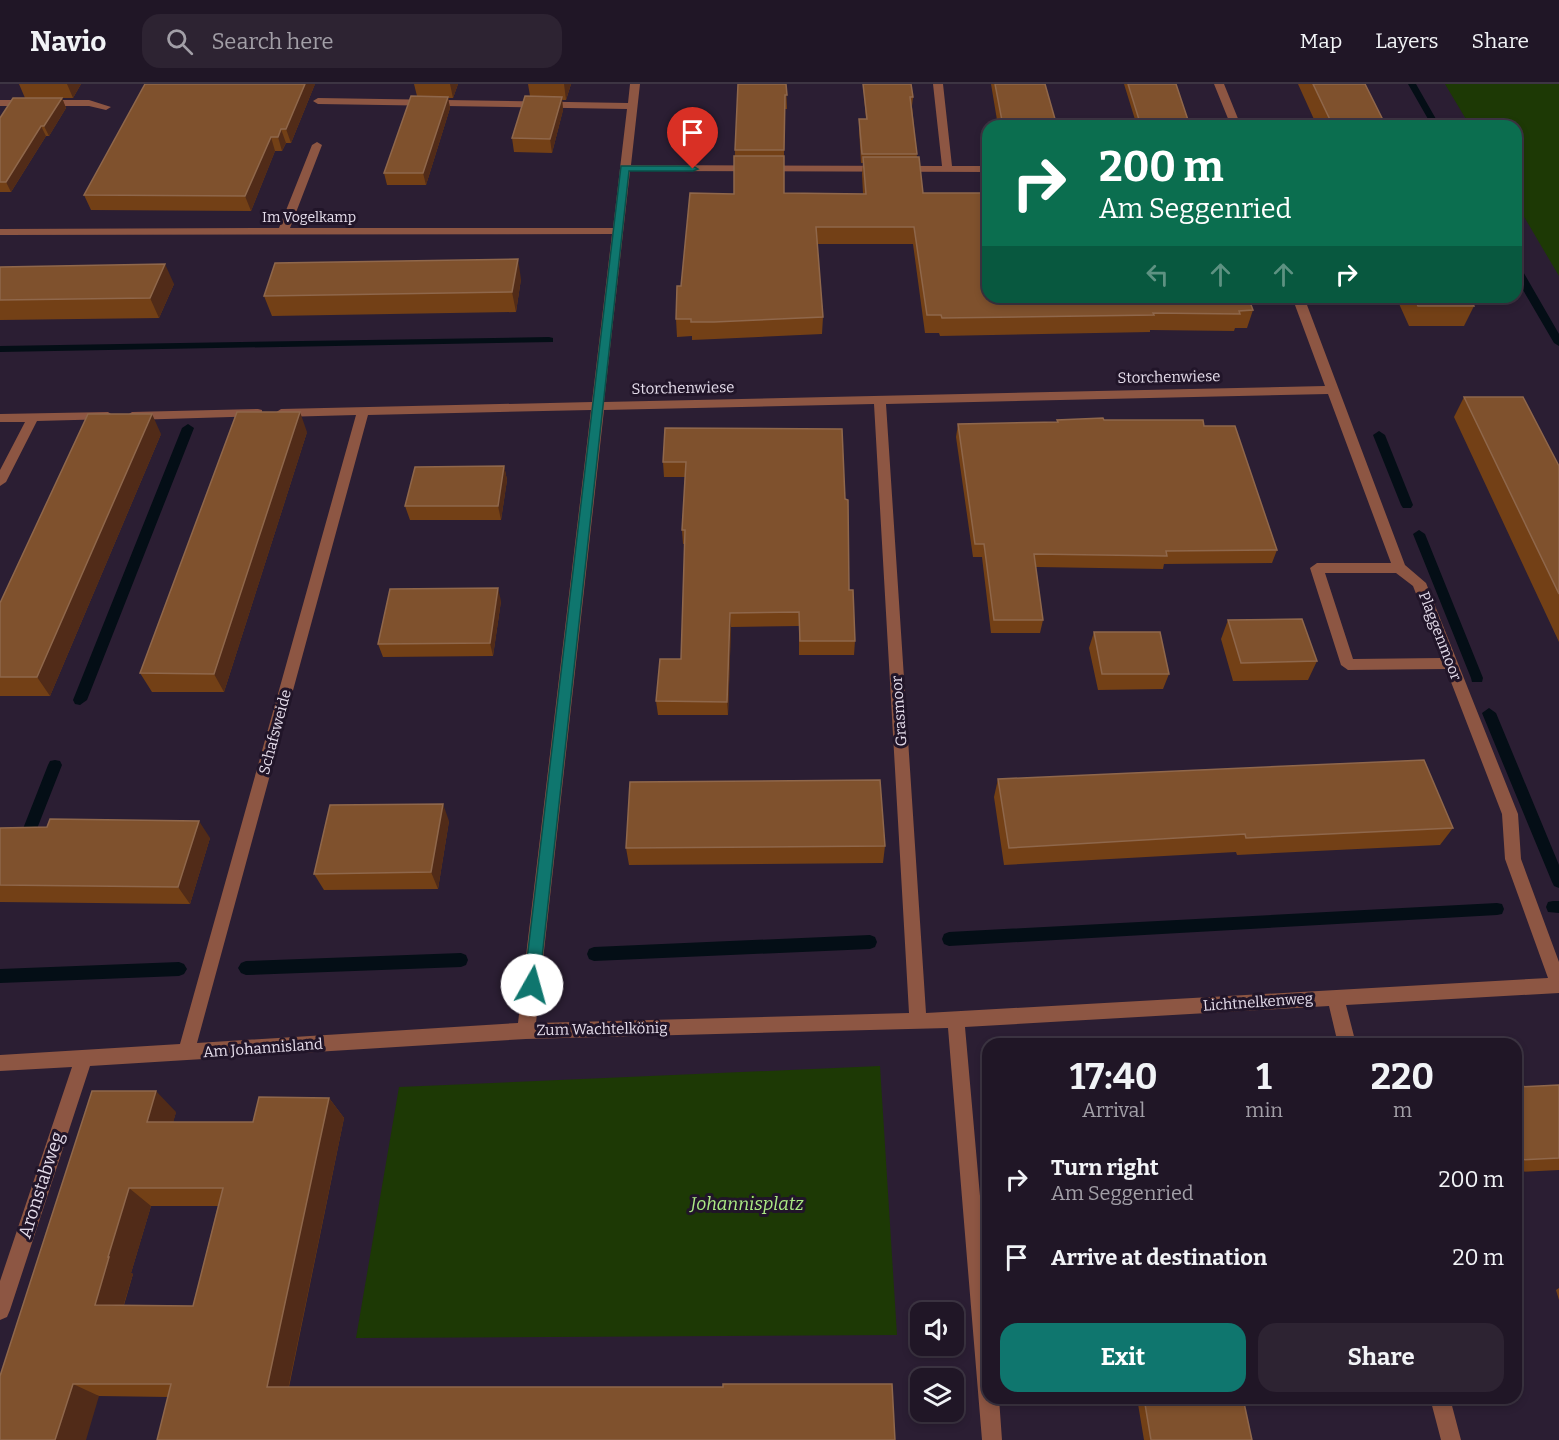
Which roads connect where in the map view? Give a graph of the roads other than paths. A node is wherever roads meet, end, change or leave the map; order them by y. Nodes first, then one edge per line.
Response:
1 (635, 84) edge
2 (938, 84) edge
3 (1220, 84) edge
4 (318, 101) dead end
5 (0, 103) edge
6 (633, 106) junction
7 (106, 107) dead end
8 (1234, 120) edge
9 (318, 145) dead end
10 (624, 168) junction
11 (947, 169) junction
12 (982, 169) edge
13 (618, 231) junction
14 (0, 232) edge
15 (283, 232) junction
16 (1300, 303) edge
17 (1331, 390) junction
18 (880, 401) junction
19 (599, 406) junction
20 (363, 411) junction
21 (0, 418) edge
22 (33, 418) junction
23 (0, 482) edge
24 (1399, 568) junction
25 (1450, 663) junction
26 (1559, 985) edge
27 (1335, 997) junction
28 (956, 1020) junction
29 (918, 1021) junction
30 (526, 1031) junction
31 (1345, 1038) edge
32 (186, 1053) junction
33 (83, 1059) junction
34 (0, 1063) edge
35 (0, 1310) edge
36 (982, 1323) edge
37 (989, 1404) edge
38 (1442, 1404) edge
39 (992, 1440) edge
40 (1451, 1440) edge

1 - 6 street, Zum Wachtelkönig
2 - 11 street
3 - 8 street
4 - 6 street
5 - 7 street
6 - 10 street, Zum Wachtelkönig
9 - 15 street
10 - 11 street
10 - 13 street, Zum Wachtelkönig
11 - 12 street
13 - 15 street, Im Vogelkamp
13 - 19 street, Zum Wachtelkönig
14 - 15 street, Im Vogelkamp
16 - 17 street, Plaggenmoor
17 - 18 street, Storchenwiese
17 - 24 street, Plaggenmoor
18 - 19 street, Storchenwiese
18 - 29 street, Grasmoor
19 - 20 street, Storchenwiese
19 - 30 street, Zum Wachtelkönig
20 - 22 street, Storchenwiese
20 - 32 street, Schafsweide
21 - 22 street, Storchenwiese
22 - 23 street
24 - 25 street, Plaggenmoor
24 - 25 street
25 - 26 street, Plaggenmoor
26 - 27 street, Lichtnelkenweg
27 - 28 street, Lichtnelkenweg
27 - 31 street
28 - 29 street, Zum Wachtelkönig
28 - 36 street
29 - 30 street, Zum Wachtelkönig
30 - 32 street, Am Johannisland
32 - 33 street, Am Johannisland
33 - 34 street, Am Johannisland
33 - 35 street, Aronstabweg
37 - 39 street
38 - 40 street

